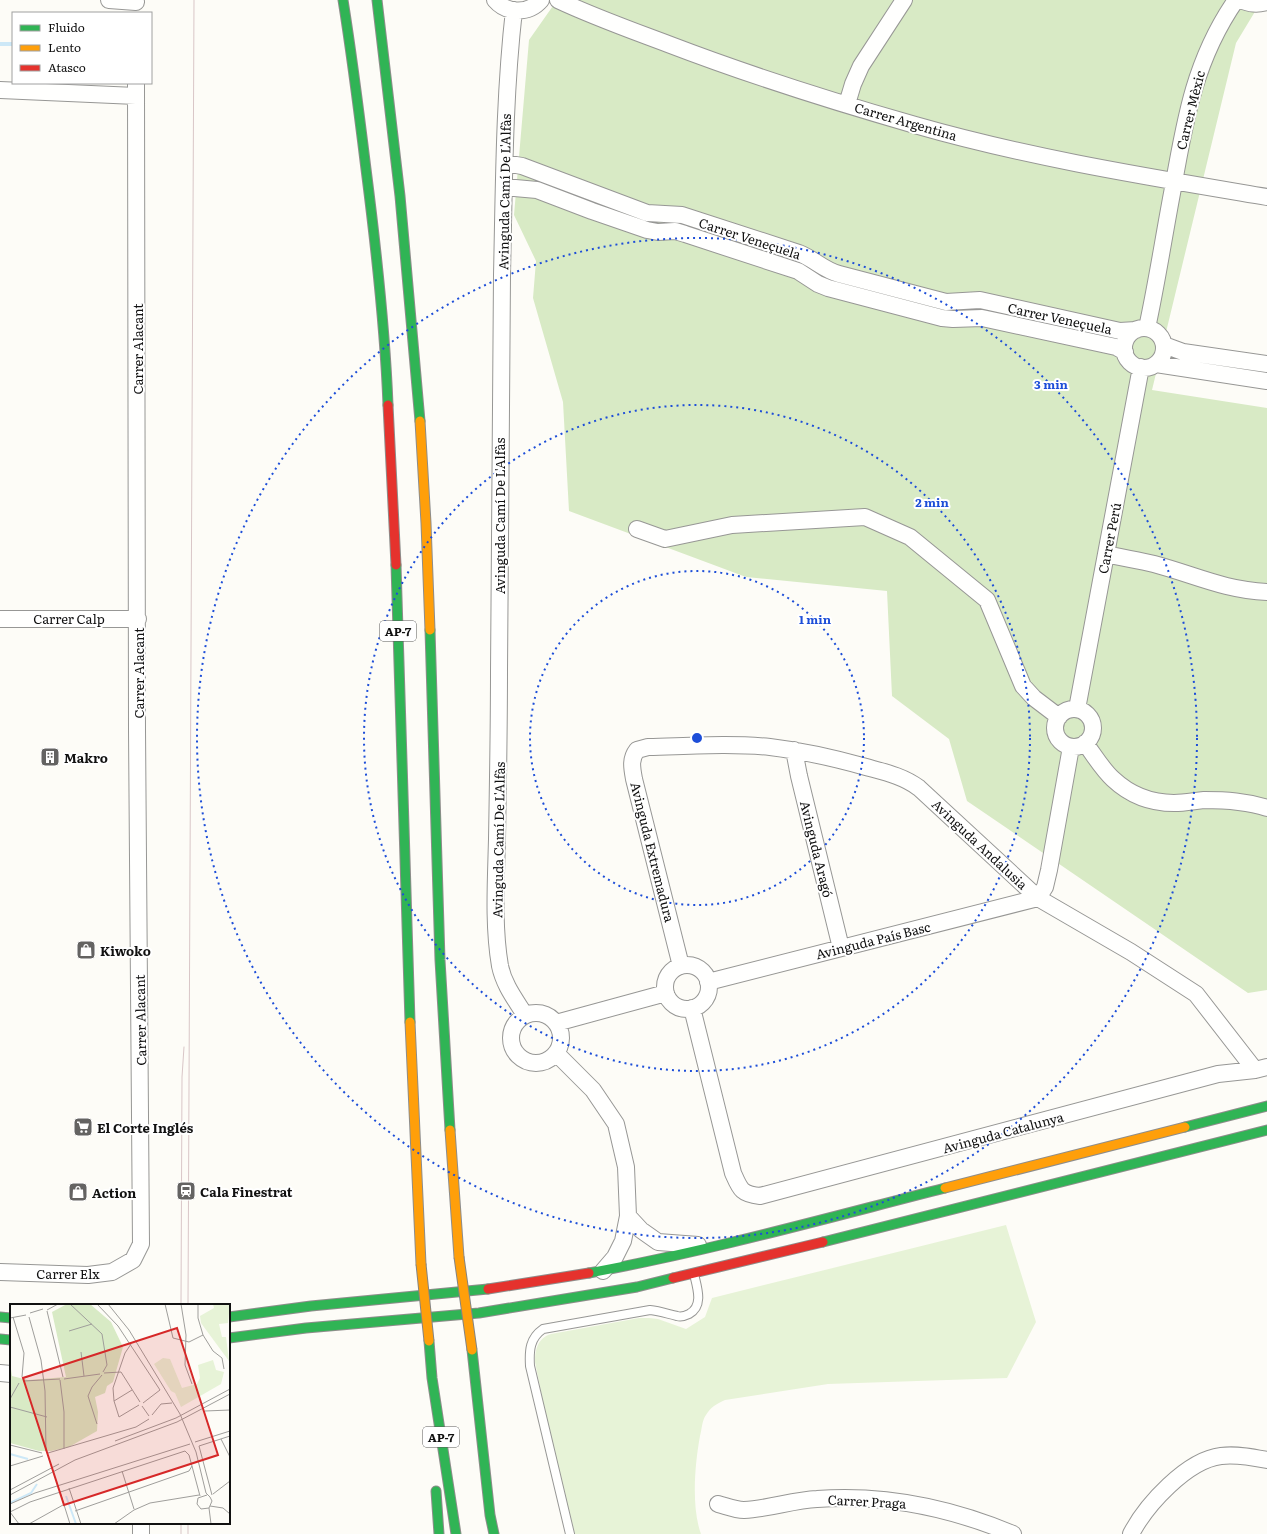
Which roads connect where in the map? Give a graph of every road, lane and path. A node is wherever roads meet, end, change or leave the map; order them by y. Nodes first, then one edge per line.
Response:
1 (109, 0) edge
2 (343, 0) edge
3 (377, 0) edge
4 (495, 0) edge
5 (541, 0) edge
6 (558, 0) edge
7 (904, 0) edge
8 (1236, 0) edge
9 (1240, 0) edge
10 (1267, 2) edge
11 (136, 5) edge
12 (514, 10) junction
13 (136, 89) edge
14 (0, 90) edge
15 (847, 104) junction
16 (505, 163) junction
17 (1174, 182) junction
18 (504, 187) junction
19 (1267, 197) edge
20 (1141, 329) junction
21 (1164, 346) junction
22 (1125, 352) junction
23 (1267, 364) edge
24 (1148, 366) junction
25 (1267, 381) edge
26 (637, 529) dead end
27 (1106, 554) junction
28 (1267, 592) edge
29 (0, 619) edge
30 (138, 619) junction
31 (1077, 709) junction
32 (1059, 716) junction
33 (1078, 745) junction
34 (648, 747) joint
35 (794, 750) junction
36 (1267, 808) edge
37 (1038, 898) junction
38 (842, 948) junction
39 (682, 966) junction
40 (708, 982) junction
41 (666, 993) junction
42 (692, 1008) junction
43 (525, 1015) junction
44 (556, 1023) junction
45 (556, 1053) junction
46 (1261, 1068) edge
47 (1267, 1106) edge
48 (1267, 1130) edge
49 (628, 1216) junction
50 (720, 1245) junction
51 (133, 1260) joint
52 (603, 1271) junction
53 (0, 1272) edge
54 (694, 1274) junction
55 (0, 1317) edge
56 (230, 1317) edge
57 (10, 1318) edge
58 (230, 1338) edge
59 (0, 1339) edge
60 (10, 1340) edge
61 (0, 1373) edge
62 (10, 1374) edge
63 (432, 1378) junction
64 (431, 1435) dead end
65 (1267, 1460) edge
66 (436, 1485) dead end
67 (718, 1504) dead end
68 (142, 1524) edge
69 (141, 1534) edge
70 (438, 1534) edge
71 (456, 1534) edge
72 (494, 1534) edge
73 (570, 1534) edge
74 (1014, 1534) edge
75 (1131, 1534) edge

1 - 11 street
2 - 63 main road, AP-7, bridge
3 - 72 main road, AP-7, bridge
4 - 12 street
5 - 12 street
6 - 15 street, Carrer Argentina
7 - 15 street
8 - 17 street, Carrer Mèxic
9 - 10 street
12 - 16 street, Avinguda Camí De L'Alfàs
13 - 14 street
13 - 30 street, Carrer Alacant
15 - 17 street, Carrer Argentina
16 - 18 street, Avinguda Camí De L'Alfàs
16 - 20 street, Carrer Veneçuela
17 - 19 street, Carrer Argentina
17 - 20 street
18 - 22 street, Carrer Veneçuela
18 - 43 street, Avinguda Camí De L'Alfàs
20 - 21 street
20 - 22 street
21 - 23 street
21 - 24 street
22 - 24 street
24 - 25 street
24 - 27 street, Carrer Perú
26 - 32 street
27 - 28 street
27 - 31 street, Carrer Perú
29 - 30 street, Carrer Calp
30 - 51 street, Carrer Alacant
31 - 32 street
31 - 33 street
32 - 33 street
33 - 36 street
33 - 37 street
34 - 35 street, Avinguda Andalusia
34 - 39 street, Avinguda Extremadura
35 - 37 street, Avinguda Andalusia
35 - 38 street, Avinguda Aragó
37 - 38 street, Avinguda País Basc
37 - 46 street, Avinguda Andalusia
38 - 40 street, Avinguda País Basc
39 - 40 street
39 - 41 street
40 - 42 street
41 - 42 street
41 - 44 street
42 - 46 street, Avinguda Catalunya
43 - 44 street
43 - 45 street
44 - 45 street
45 - 49 street
47 - 50 main road
48 - 54 main road
49 - 50 street
49 - 52 street
50 - 52 main road
51 - 53 street, Carrer Elx
52 - 56 main road
54 - 58 main road
54 - 73 lane
55 - 57 main road
59 - 60 main road
61 - 62 street
63 - 64 main road
63 - 71 main road, AP-7
65 - 75 street
66 - 70 main road
67 - 74 street, Carrer Praga
68 - 69 street

